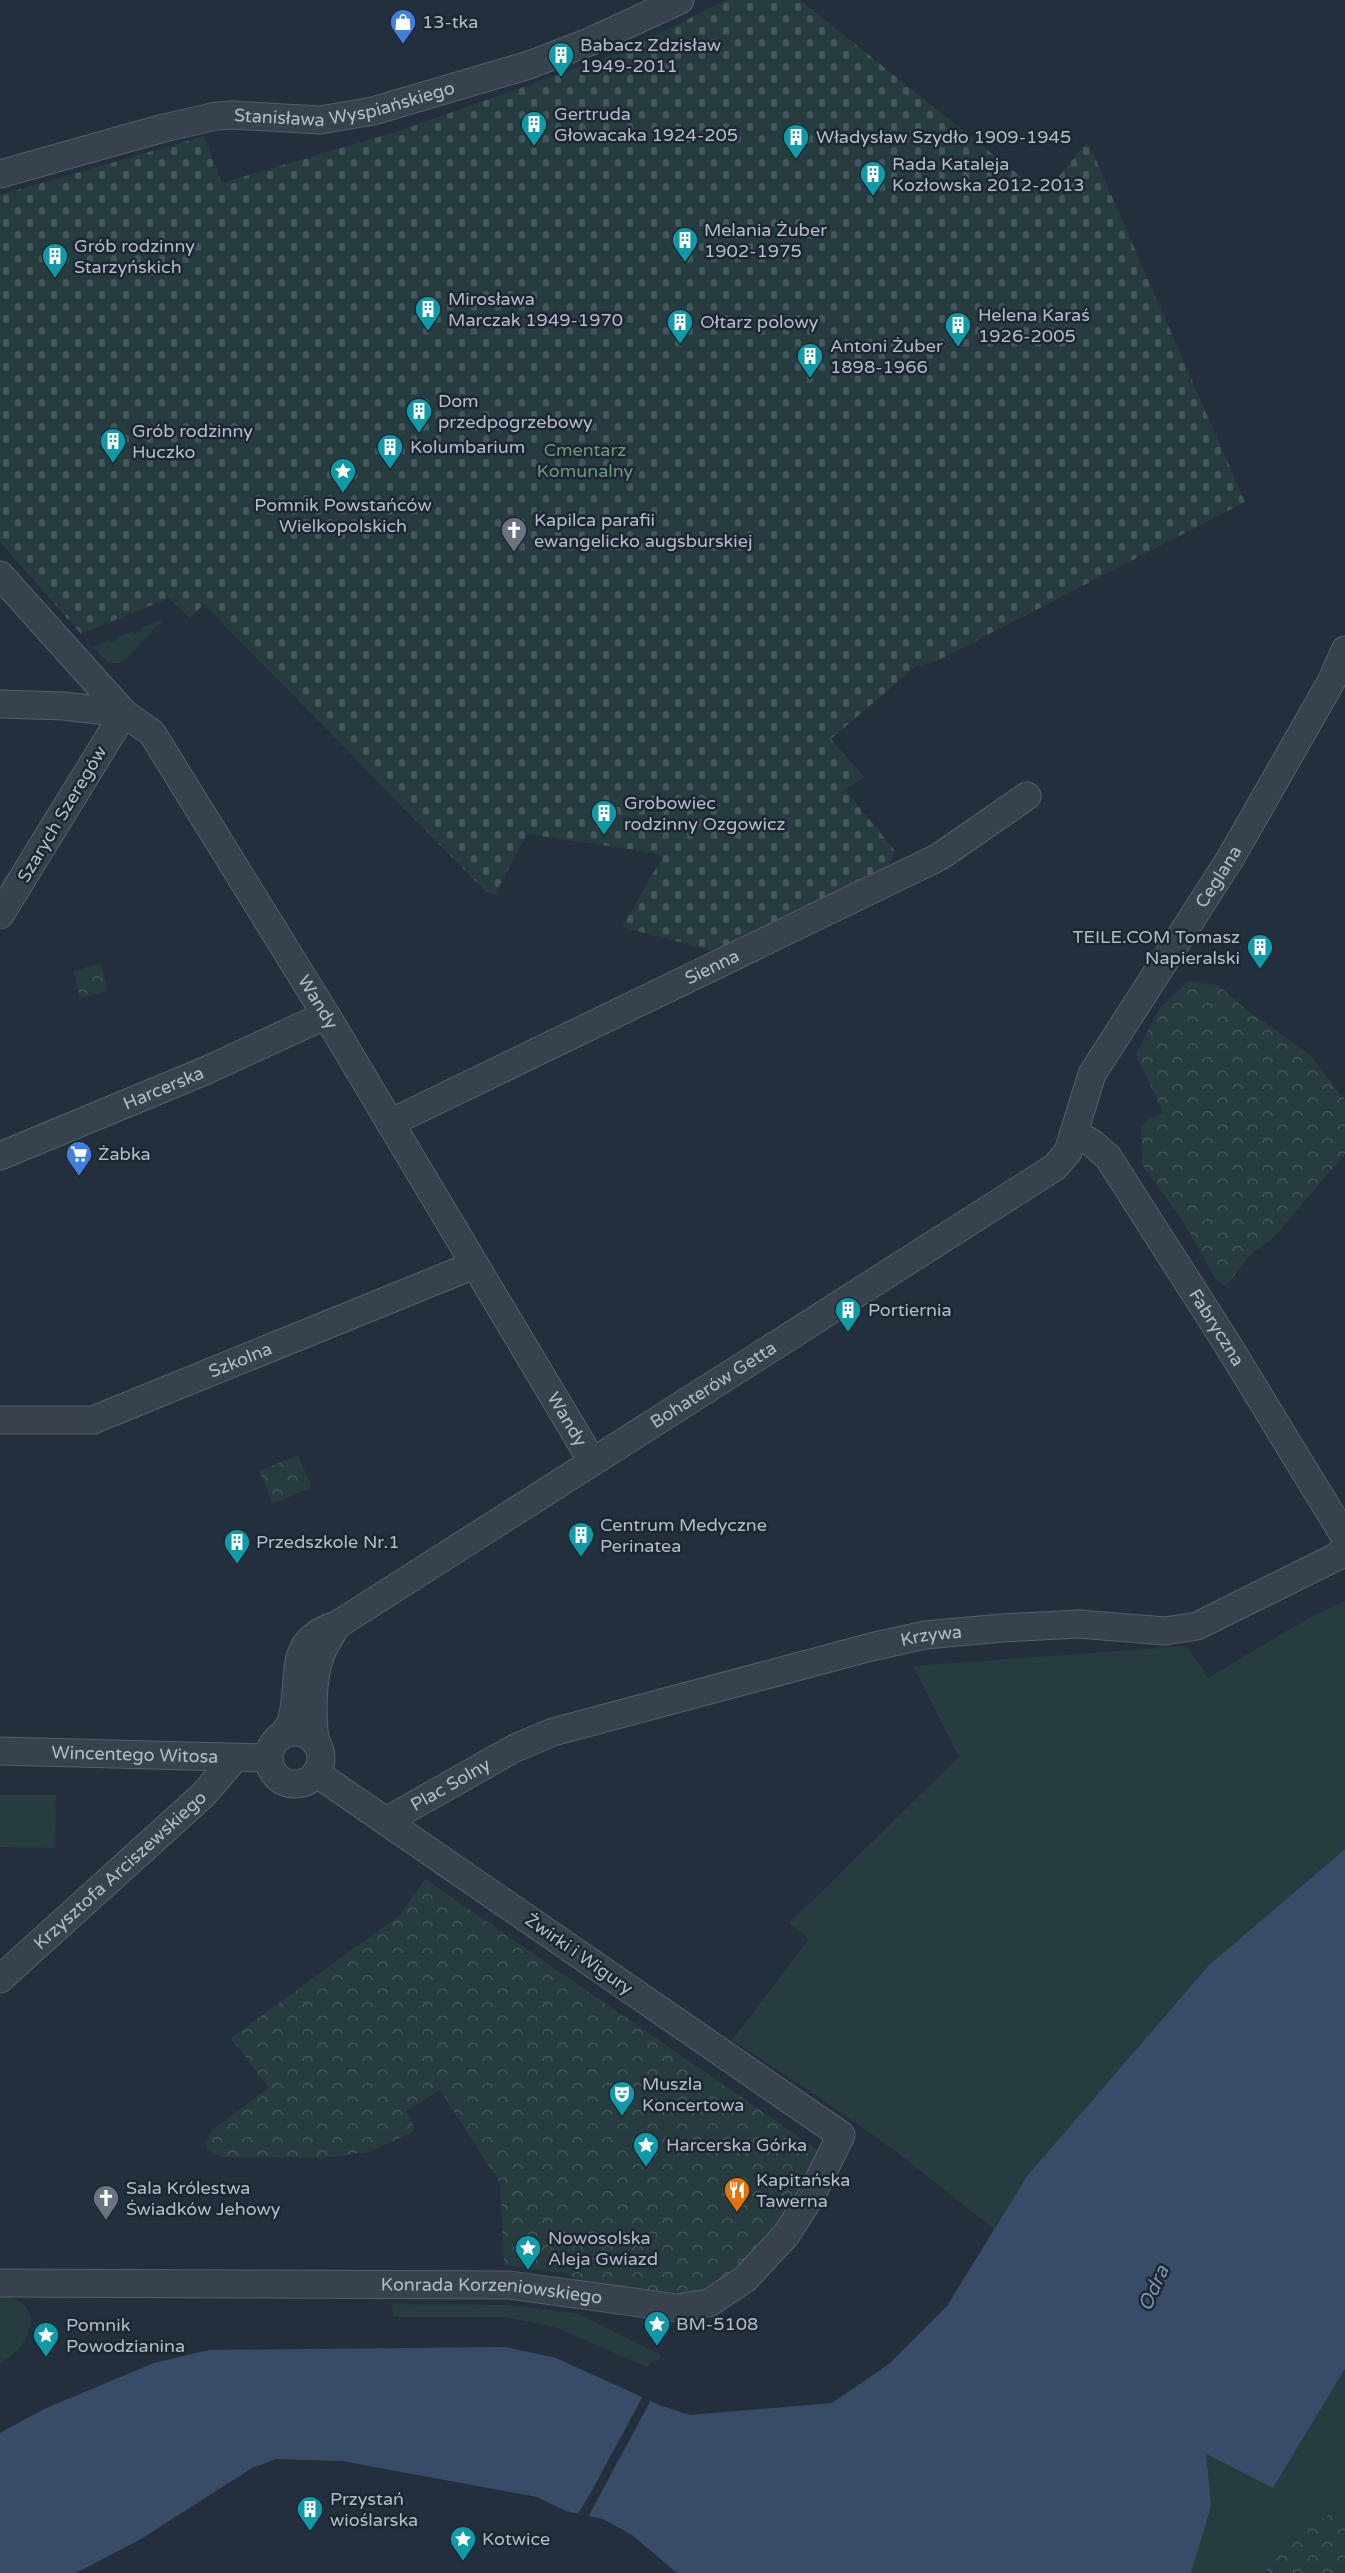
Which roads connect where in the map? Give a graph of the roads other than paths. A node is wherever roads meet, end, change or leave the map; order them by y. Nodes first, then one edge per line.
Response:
1 (680, 0) edge
2 (0, 174) edge
3 (0, 575) edge
4 (1345, 650) edge
5 (0, 704) edge
6 (124, 713) junction
7 (1027, 796) dead end
8 (0, 915) edge
9 (326, 1015) junction
10 (390, 1123) junction
11 (1074, 1133) junction
12 (0, 1156) edge
13 (474, 1265) junction
14 (0, 1420) edge
15 (592, 1461) junction
16 (1345, 1537) edge
17 (1345, 1547) edge
18 (337, 1624) junction
19 (316, 1743) junction
20 (275, 1748) junction
21 (513, 1749) joint
22 (0, 1751) edge
23 (235, 1758) junction
24 (316, 1773) junction
25 (386, 1821) junction
26 (0, 1979) edge
27 (841, 2135) joint
28 (0, 2283) edge

1 - 2 street, Stanisława Wyspiańskiego
3 - 6 street, Wandy
4 - 11 street, Ceglana
5 - 6 street
6 - 8 street, Szarych Szeregów
6 - 9 street, Wandy
7 - 10 street, Sienna
9 - 10 street, Wandy
9 - 12 street, Harcerska
10 - 13 street, Wandy
11 - 15 street, Bohaterów Getta
11 - 16 street, Fabryczna
13 - 14 street, Szkolna
13 - 15 street, Wandy
15 - 18 street, Bohaterów Getta
17 - 21 street, Krzywa
18 - 19 street, Bohaterów Getta
18 - 20 street, Bohaterów Getta
19 - 20 street
19 - 24 street
20 - 23 street, Wincentego Witosa
20 - 24 street
21 - 25 street, Plac Solny
22 - 23 street, Wincentego Witosa
23 - 26 street, Krzysztofa Arciszewskiego
24 - 25 street, Żwirki i Wigury
25 - 27 street, Żwirki i Wigury
27 - 28 street, Konrada Korzeniowskiego

